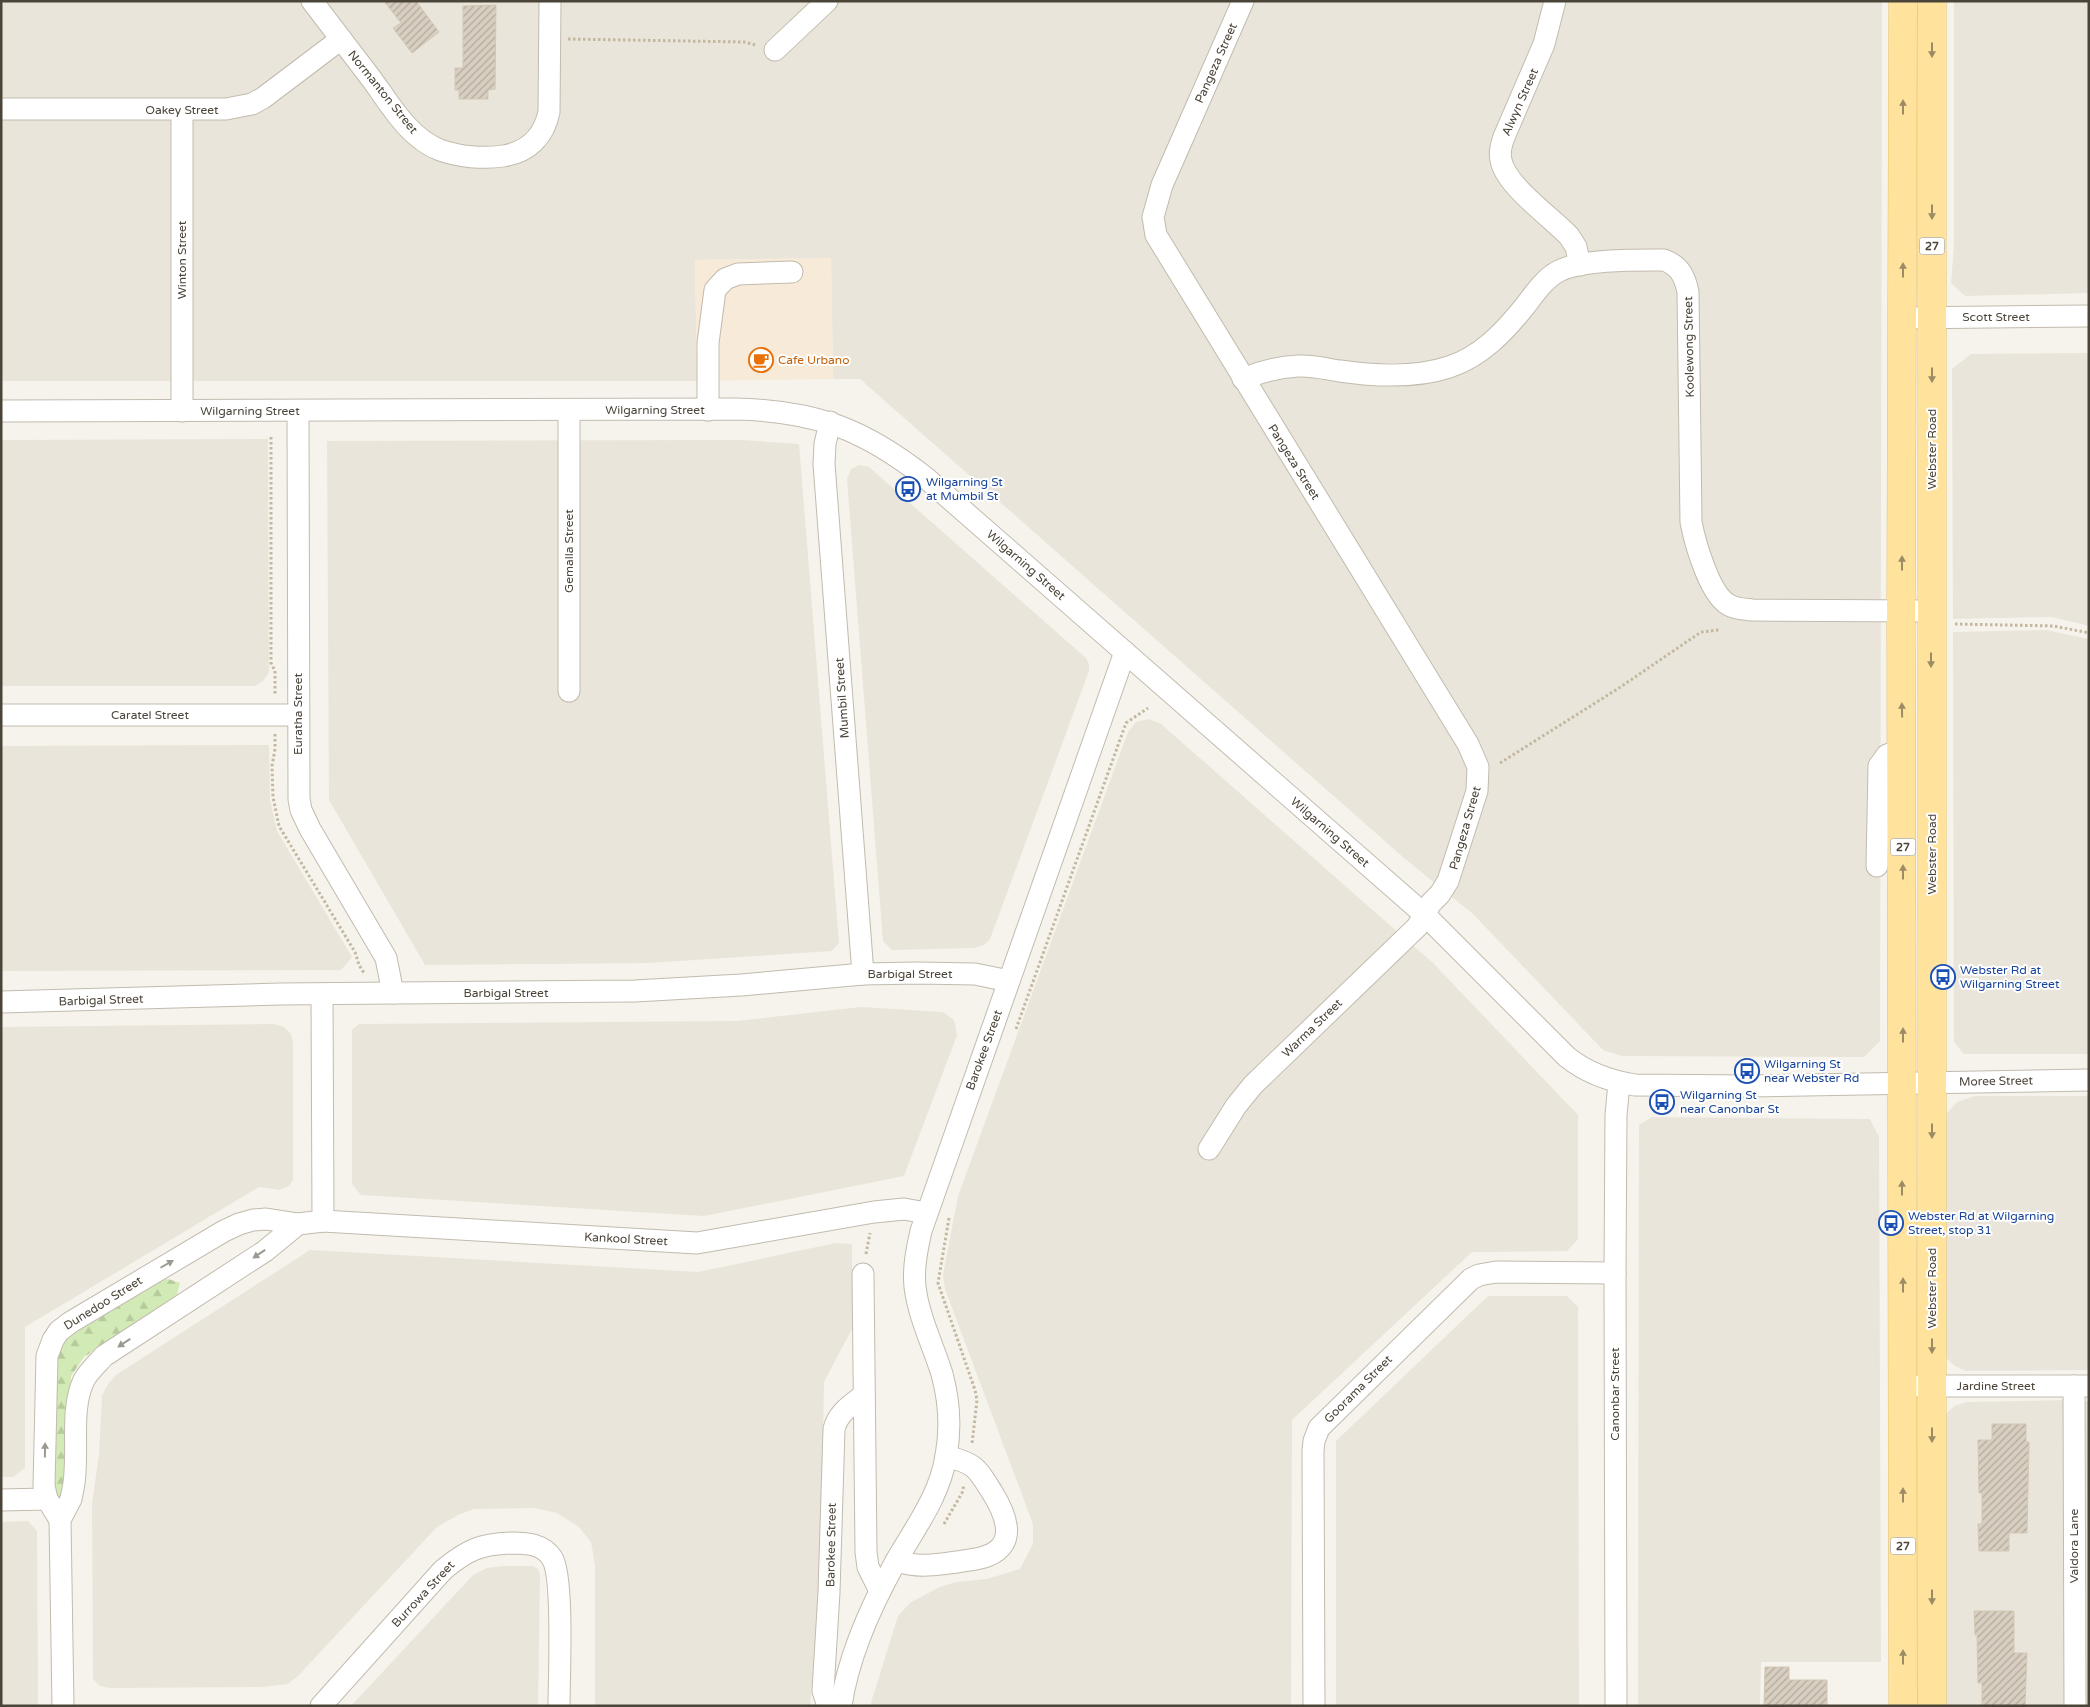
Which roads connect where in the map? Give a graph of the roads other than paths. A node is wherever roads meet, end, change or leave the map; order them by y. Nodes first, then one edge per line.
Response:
1 (312, 1) edge
2 (550, 1) edge
3 (827, 1) edge
4 (1243, 1) edge
5 (1555, 1) edge
6 (1903, 1) edge
7 (1932, 1) edge
8 (341, 38) junction
9 (775, 50) road end
10 (1, 109) edge
11 (182, 110) junction
12 (1580, 264) junction
13 (792, 272) dead end
14 (2089, 316) edge
15 (1903, 318) junction
16 (1932, 318) junction
17 (1243, 379) junction
18 (708, 410) junction
19 (1, 411) edge
20 (182, 411) junction
21 (569, 411) junction
22 (298, 412) junction
23 (830, 422) junction
24 (1902, 612) junction
25 (1931, 618) junction
26 (1125, 652) junction
27 (569, 691) dead end
28 (298, 715) junction
29 (1, 716) edge
30 (1903, 749) junction
31 (1877, 866) dead end
32 (1425, 915) junction
33 (863, 974) junction
34 (1009, 981) junction
35 (393, 993) junction
36 (322, 994) junction
37 (1, 1002) edge
38 (2089, 1080) edge
39 (1618, 1083) junction
40 (1903, 1083) junction
41 (1933, 1083) junction
42 (1209, 1149) dead end
43 (926, 1213) junction
44 (323, 1221) junction
45 (298, 1224) junction
46 (1615, 1273) junction
47 (863, 1274) road end
48 (1903, 1386) junction
49 (1932, 1386) junction
50 (2081, 1386) edge
51 (864, 1395) junction
52 (946, 1456) junction
53 (46, 1499) junction
54 (1, 1500) edge
55 (60, 1520) junction
56 (896, 1561) junction
57 (880, 1591) junction
58 (63, 1706) edge
59 (321, 1706) edge
60 (559, 1706) edge
61 (828, 1706) edge
62 (841, 1706) edge
63 (1314, 1706) edge
64 (1616, 1706) edge
65 (1903, 1706) edge
66 (1932, 1706) edge
67 (2075, 1706) edge

1 - 8 street, Normanton Street
2 - 8 street, Normanton Street
3 - 9 street
4 - 17 street, Pangeza Street
5 - 12 street, Alwyn Street
15 -> 6 main road, 27
7 -> 16 main road, Webster Road / 27
8 - 11 street, Oakey Street
10 - 11 street, Oakey Street
11 - 20 street, Winton Street
12 - 17 street, Koolewong Street
12 - 24 street, Koolewong Street
13 - 18 street
14 - 16 street, Scott Street
15 - 16 street, Scott Street
24 -> 15 main road, 27
16 -> 25 main road, Webster Road / 27
17 - 32 street, Pangeza Street
18 - 21 street, Wilgarning Street
18 - 23 street, Wilgarning Street
19 - 20 street, Wilgarning Street
20 - 22 street, Wilgarning Street
21 - 22 street, Wilgarning Street
21 - 27 street, Gemalla Street
22 - 28 street, Euratha Street
23 - 26 street, Wilgarning Street
23 - 33 street, Mumbil Street
24 - 25 street, Koolewong Street
30 -> 24 main road, 27
25 -> 41 main road, Webster Road / 27
26 - 32 street, Wilgarning Street
26 - 34 street, Barokee Street
28 - 29 street, Caratel Street
28 - 35 street, Euratha Street
30 - 31 street
40 -> 30 main road, 27
32 - 39 street, Wilgarning Street
32 - 42 street, Warma Street
33 - 34 street, Barbigal Street
33 - 35 street, Barbigal Street
34 - 43 street, Barokee Street
35 - 36 street, Barbigal Street
36 - 37 street, Barbigal Street
36 - 44 street
38 - 41 street, Moree Street
39 - 40 street, Wilgarning Street
39 - 46 street, Canonbar Street
40 - 41 street, Moree Street
48 -> 40 main road, 27
41 -> 49 main road, Webster Road / 27
43 - 44 street, Kankool Street
43 - 52 street, Barokee Street
44 - 45 street, Dunedoo Street
53 -> 45 street, Dunedoo Street
45 -> 55 street
46 - 63 street, Goorama Street
46 - 64 street, Canonbar Street
47 - 51 street
48 - 49 street, Jardine Street
65 -> 48 main road, 27
49 - 50 street, Jardine Street
49 -> 66 main road, Webster Road / 27
50 - 67 street, Valdora Lane
51 - 57 street
51 - 61 street, Barokee Street
52 - 56 street, Barokee Street
52 - 56 street
53 - 54 street
53 - 55 street, Dunedoo Street
55 - 58 street
56 - 57 street, Barokee Street
57 - 62 street, Barokee Street
59 - 60 street, Burrowa Street

